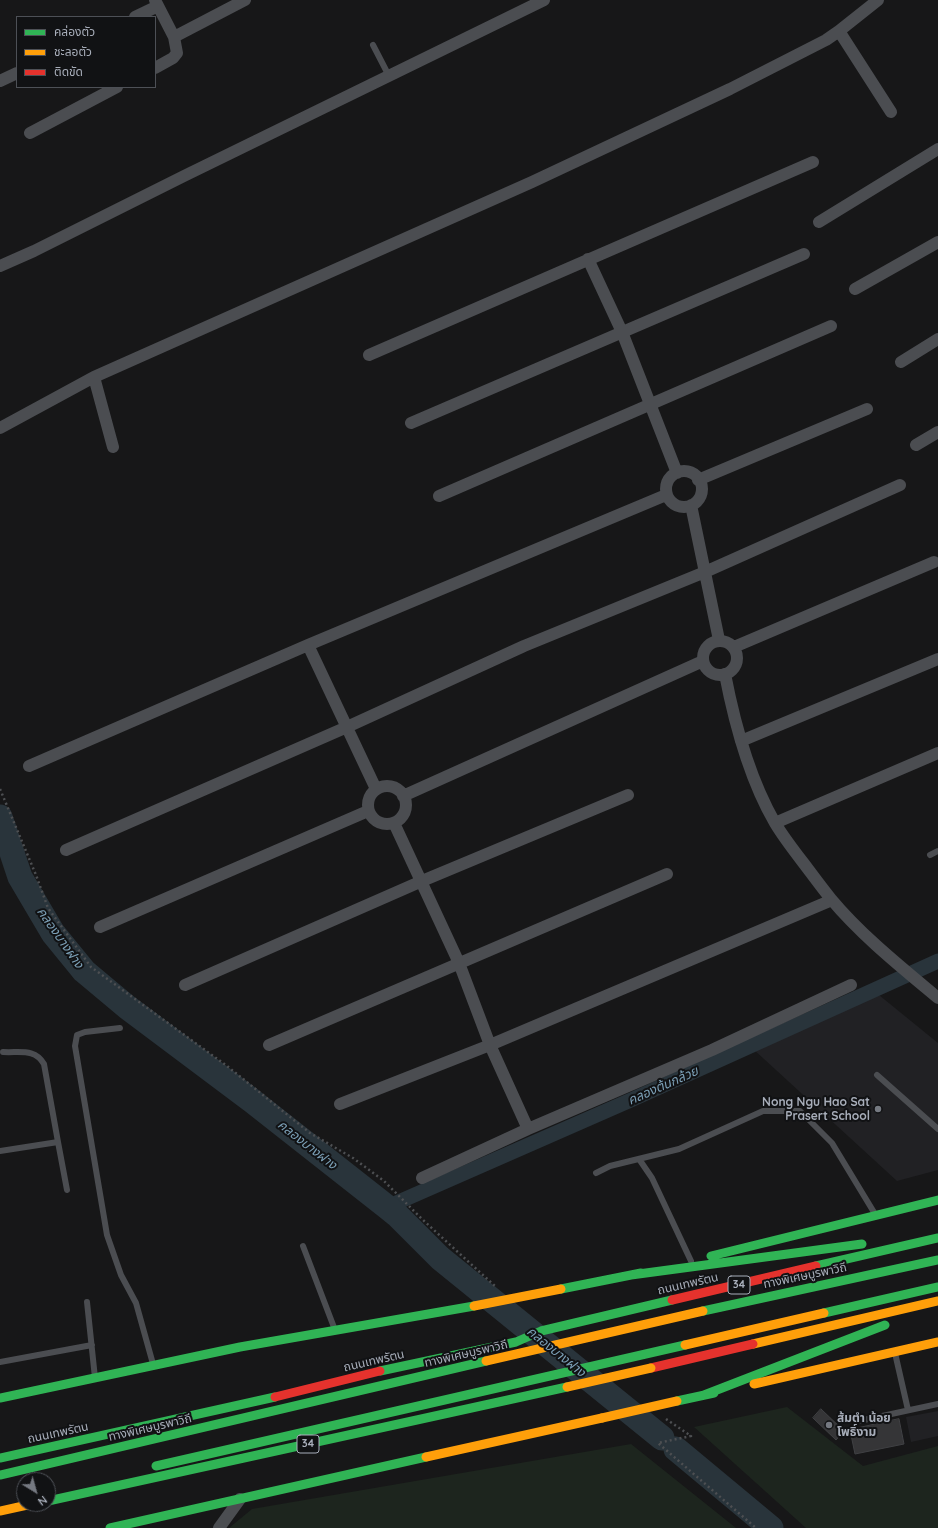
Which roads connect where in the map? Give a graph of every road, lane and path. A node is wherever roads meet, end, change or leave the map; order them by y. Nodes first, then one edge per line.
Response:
1 (245, 0) edge
2 (544, 0) edge
3 (878, 0) edge
4 (156, 3) edge
5 (522, 5) edge
6 (136, 16) edge
7 (839, 31) junction
8 (174, 37) junction
9 (373, 45) dead end
10 (156, 67) edge
11 (16, 73) edge
12 (389, 76) junction
13 (0, 81) edge
14 (115, 88) edge
15 (891, 112) dead end
16 (30, 133) dead end
17 (938, 149) edge
18 (813, 162) dead end
19 (819, 222) dead end
20 (938, 242) edge
21 (804, 254) dead end
22 (588, 259) junction
23 (0, 266) edge
24 (855, 289) dead end
25 (831, 326) dead end
26 (622, 332) junction
27 (938, 339) edge
28 (369, 355) dead end
29 (902, 362) dead end
30 (94, 377) junction
31 (651, 404) junction
32 (867, 409) dead end
33 (411, 423) dead end
34 (0, 428) edge
35 (938, 432) edge
36 (916, 445) dead end
37 (112, 447) dead end
38 (677, 473) junction
39 (698, 480) junction
40 (900, 485) dead end
41 (666, 495) junction
42 (440, 496) dead end
43 (691, 506) junction
44 (934, 562) dead end
45 (705, 572) junction
46 (719, 640) junction
47 (308, 645) junction
48 (734, 647) junction
49 (938, 659) edge
50 (703, 661) junction
51 (725, 674) junction
52 (347, 727) junction
53 (741, 741) junction
54 (938, 753) edge
55 (29, 766) dead end
56 (0, 789) edge
57 (376, 789) junction
58 (628, 795) dead end
59 (403, 796) junction
60 (368, 811) junction
61 (394, 823) junction
62 (775, 823) junction
63 (66, 850) dead end
64 (938, 851) edge
65 (930, 855) dead end
66 (667, 874) dead end
67 (422, 882) junction
68 (832, 900) junction
69 (100, 927) dead end
70 (459, 963) junction
71 (185, 985) dead end
72 (851, 985) dead end
73 (938, 998) edge
74 (120, 1028) dead end
75 (269, 1045) dead end
76 (490, 1045) junction
77 (3, 1052) dead end
78 (877, 1075) dead end
79 (340, 1104) dead end
80 (528, 1129) junction
81 (938, 1129) edge
82 (58, 1142) junction
83 (0, 1151) edge
84 (639, 1159) junction
85 (596, 1173) dead end
86 (422, 1178) dead end
87 (67, 1190) dead end
88 (938, 1200) edge
89 (876, 1216) junction
90 (938, 1233) edge
91 (938, 1238) edge
92 (303, 1246) dead end
93 (938, 1260) edge
94 (691, 1261) junction
95 (631, 1275) junction
96 (938, 1287) edge
97 (498, 1289) dead end
98 (938, 1301) edge
99 (87, 1302) dead end
100 (938, 1305) edge
101 (335, 1330) junction
102 (938, 1342) edge
103 (92, 1345) junction
104 (895, 1352) junction
105 (0, 1362) edge
106 (153, 1365) junction
107 (95, 1378) junction
108 (704, 1395) junction
109 (0, 1398) edge
110 (938, 1404) edge
111 (908, 1410) junction
112 (661, 1415) dead end
113 (859, 1421) dead end
114 (0, 1458) edge
115 (148, 1468) dead end
116 (0, 1474) edge
117 (14, 1498) dead end
118 (56, 1499) edge
119 (240, 1499) junction
120 (0, 1502) edge
121 (16, 1508) edge
122 (0, 1511) edge
123 (110, 1528) edge
124 (219, 1528) edge
125 (756, 1528) edge

1 - 8 street
2 - 5 street
3 - 7 street
4 - 6 street
4 - 8 street
5 - 12 street
7 - 15 street
7 - 30 street
8 - 10 street
9 - 12 lane
11 - 13 street
12 - 23 street
14 - 16 street
17 - 19 street
18 - 22 street
20 - 24 street
21 - 26 street
22 - 26 street
22 - 28 street
25 - 31 street
26 - 31 street
26 - 33 street
27 - 29 street
30 - 34 street
30 - 37 street
31 - 38 street
31 - 42 street
32 - 39 street
35 - 36 street
38 - 39 street
38 - 41 street
39 - 43 street
40 - 45 street
41 - 43 street
41 - 47 street
43 - 45 street
44 - 48 street
45 - 46 street
45 - 52 street
46 - 48 street
46 - 50 street
47 - 52 street
47 - 55 street
48 - 51 street
49 - 53 street
50 - 51 street
50 - 59 street
51 - 53 street
52 - 57 street
52 - 63 street
53 - 62 street
54 - 62 street
56 - 97 path
57 - 59 street
57 - 60 street
58 - 67 street
59 - 61 street
60 - 61 street
60 - 69 street
61 - 67 street
62 - 68 street
64 - 65 lane
66 - 70 street
67 - 70 street
67 - 71 street
68 - 73 street
68 - 76 street
70 - 75 street
70 - 76 street
72 - 80 street
74 - 106 lane
76 - 79 street
76 - 80 street
77 - 82 lane
78 - 81 lane
80 - 86 street
82 - 83 lane
82 - 87 lane
84 - 85 lane
84 - 89 lane
84 - 94 lane
88 - 89 main road, ถนนเทพรัตน
89 - 94 main road, ถนนเทพรัตน
90 - 95 main road
91 - 114 main road, ถนนเทพรัตน / 34
92 - 101 lane
93 - 116 main road, ทางพิเศษบูรพาวิถี, bridge
94 - 95 main road, ถนนเทพรัตน
95 - 101 main road, ถนนเทพรัตน, bridge
96 - 115 main road, bridge
98 - 118 main road, 34, bridge
99 - 103 lane
100 - 108 main road
101 - 106 main road, ถนนเทพรัตน
102 - 104 main road
103 - 105 lane
103 - 107 lane
104 - 108 main road
104 - 111 lane
106 - 107 main road, ถนนเทพรัตน
107 - 109 main road, ถนนเทพรัตน
108 - 119 main road, bridge
110 - 111 lane
111 - 113 lane
112 - 125 path
117 - 120 main road
119 - 123 main road
119 - 124 street
121 - 122 main road

